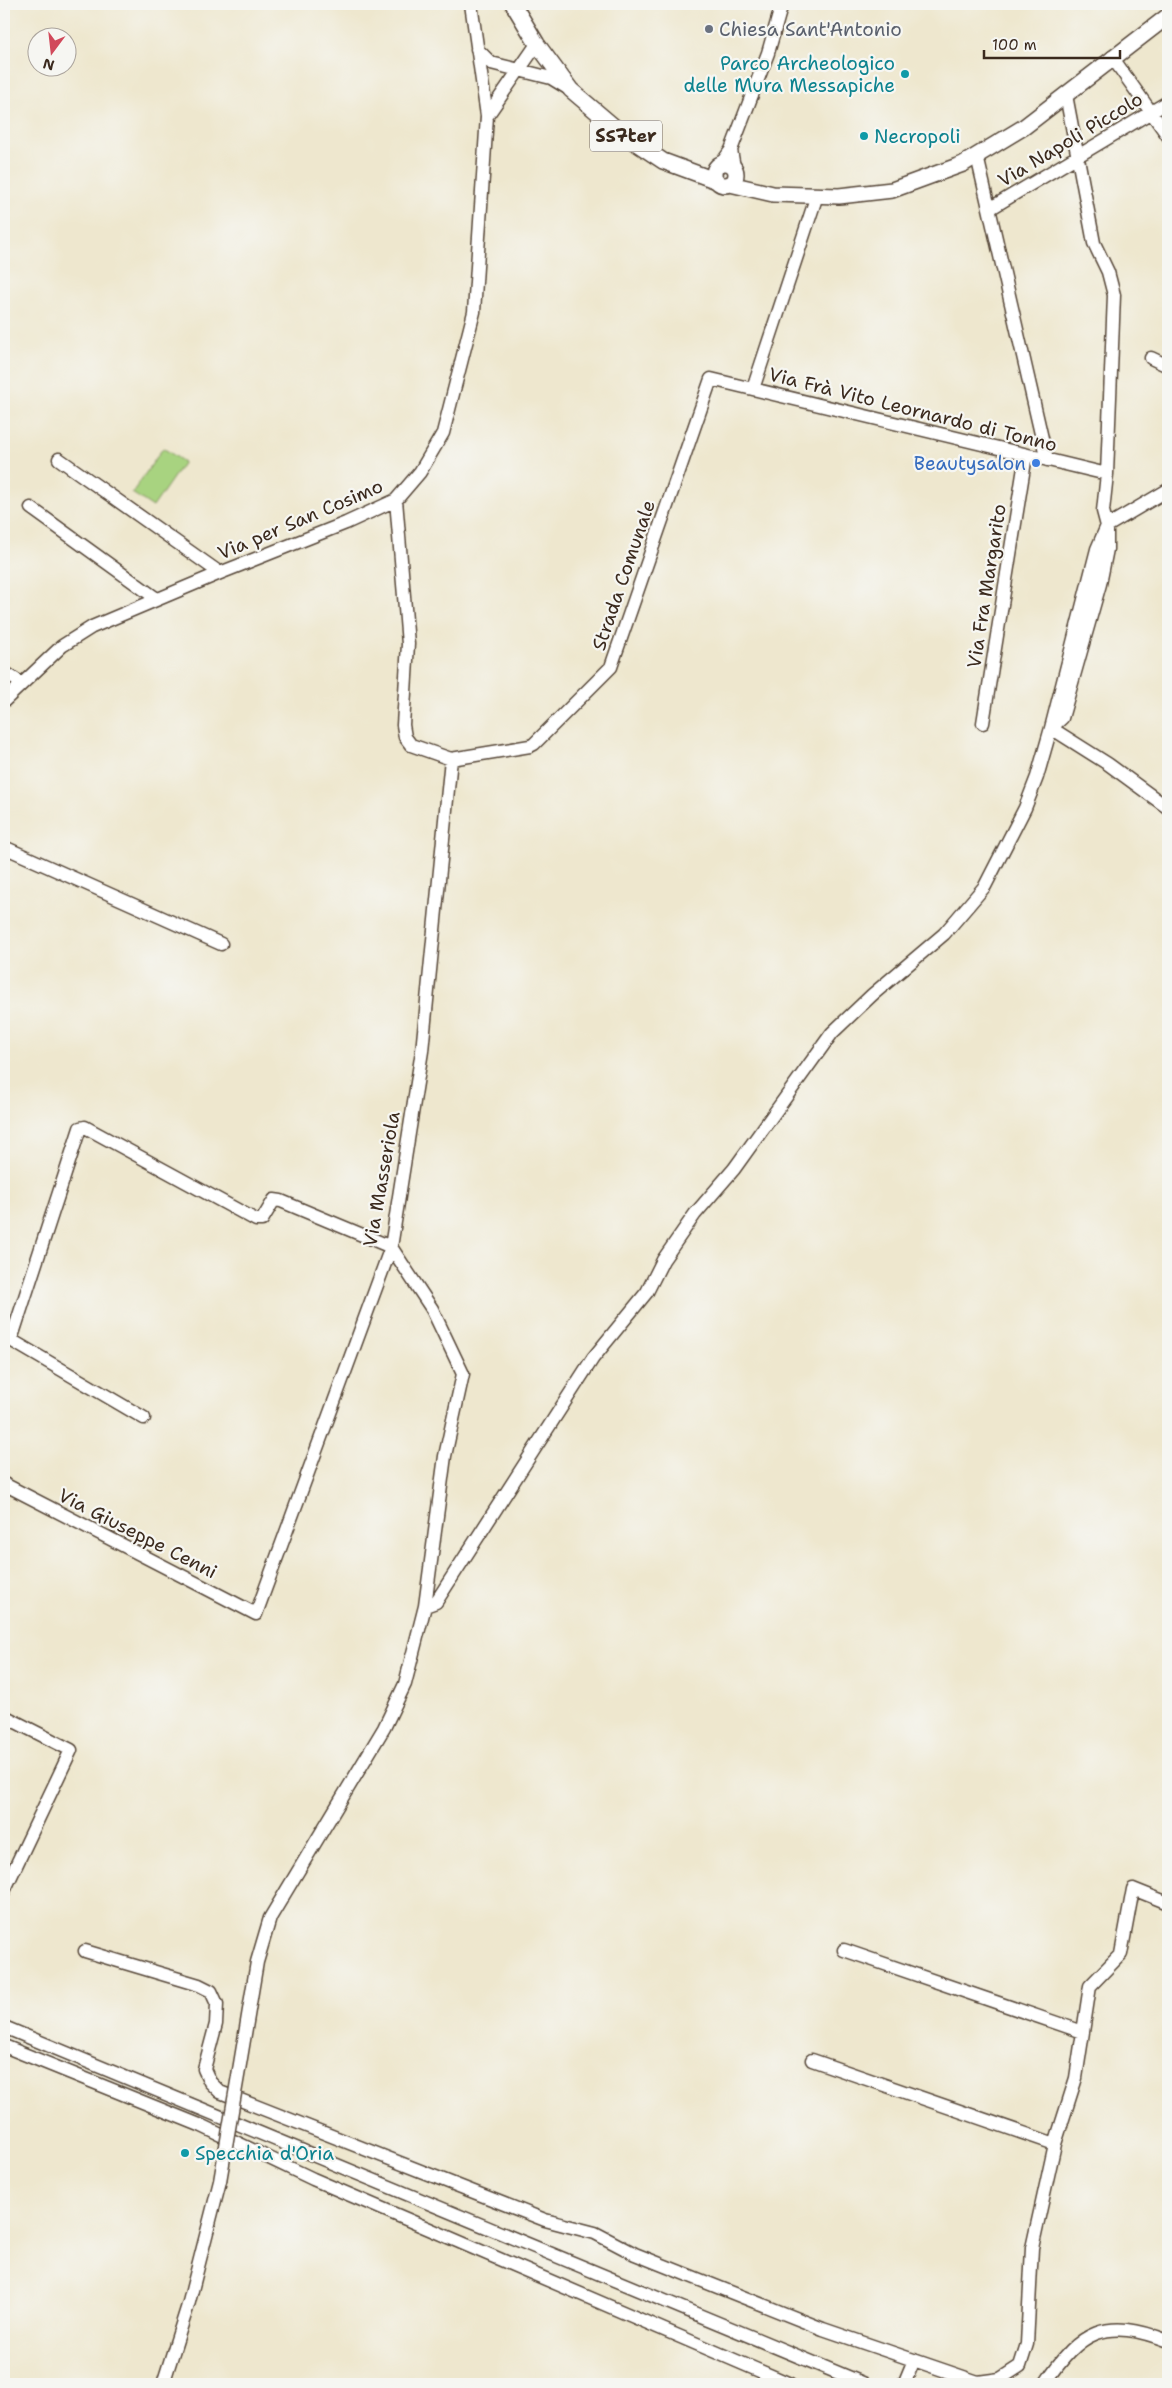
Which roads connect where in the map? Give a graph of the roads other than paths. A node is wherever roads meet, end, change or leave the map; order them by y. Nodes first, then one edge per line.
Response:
1 (471, 4) edge
2 (513, 4) edge
3 (782, 4) edge
4 (1168, 16) edge
5 (537, 44) junction
6 (477, 49) junction
7 (1112, 57) junction
8 (518, 69) junction
9 (570, 90) junction
10 (1066, 94) junction
11 (1168, 102) edge
12 (1151, 112) junction
13 (487, 116) junction
14 (1168, 136) edge
15 (1079, 155) junction
16 (977, 156) junction
17 (725, 173) junction
18 (817, 195) junction
19 (991, 208) junction
20 (1151, 358) dead end
21 (1168, 366) edge
22 (711, 379) joint
23 (753, 389) junction
24 (1026, 455) junction
25 (59, 459) dead end
26 (1047, 460) junction
27 (1107, 474) junction
28 (1168, 490) edge
29 (396, 500) junction
30 (31, 508) dead end
31 (1107, 526) junction
32 (220, 573) junction
33 (157, 599) junction
34 (4, 672) edge
35 (21, 683) junction
36 (4, 701) edge
37 (983, 723) dead end
38 (1051, 728) junction
39 (451, 759) junction
40 (1168, 808) edge
41 (4, 847) edge
42 (221, 944) dead end
43 (391, 1247) junction
44 (7, 1338) edge
45 (144, 1418) dead end
46 (4, 1484) edge
47 (426, 1606) junction
48 (256, 1614) joint
49 (4, 1716) edge
50 (4, 1891) edge
51 (1168, 1903) edge
52 (844, 1950) dead end
53 (85, 1951) dead end
54 (4, 2027) edge
55 (1083, 2032) junction
56 (4, 2046) edge
57 (812, 2060) dead end
58 (1055, 2144) junction
59 (1168, 2341) edge
60 (914, 2360) junction
61 (1055, 2369) junction
62 (163, 2384) edge
63 (790, 2384) edge
64 (865, 2384) edge
65 (904, 2384) edge
66 (1045, 2384) edge
67 (1052, 2384) edge

1 - 6 street, Via per San Cosimo
2 - 5 main road
3 - 17 street
4 - 7 main road
5 - 8 street
5 - 9 main road
6 - 8 street
6 - 13 street, Via per San Cosimo
7 - 10 main road
7 - 12 street
8 - 9 street
8 - 13 street
9 - 17 main road, SS7ter
10 - 15 street
10 - 16 main road
11 - 12 street, Via Napoli Piccolo
12 - 14 street
12 - 15 street, Via Napoli Piccolo
13 - 29 street, Via per San Cosimo
15 - 19 street, Via Napoli Piccolo
15 - 27 street
16 - 18 main road
16 - 19 street
17 - 18 main road
18 - 23 street
19 - 26 street
20 - 21 street
22 - 23 street, Via Frà Vito Leornardo di Tonno
22 - 39 street, Strada Comunale
23 - 24 street, Via Frà Vito Leornardo di Tonno
24 - 26 street, Via Frà Vito Leornardo di Tonno
24 - 37 street, Via Fra Margarito
25 - 32 street
26 - 27 street, Via Frà Vito Leornardo di Tonno
27 - 31 street
28 - 31 street
29 - 32 street, Via per San Cosimo
29 - 39 street, Strada Comunale
30 - 33 street
31 - 38 street
32 - 33 street, Via per San Cosimo
33 - 35 street, Via per San Cosimo
34 - 35 street
35 - 36 street, Via per San Cosimo
38 - 40 street
38 - 47 street
39 - 43 street, Via Masseriola
41 - 42 street
43 - 44 street
43 - 47 street
43 - 48 street, Via Masseriola
44 - 45 street
46 - 48 street, Via Giuseppe Cenni
47 - 62 street, bridge
49 - 50 street
51 - 55 street
52 - 55 street
53 - 60 street
54 - 64 street
55 - 58 street
56 - 63 street
57 - 58 street
58 - 60 street
59 - 61 street
60 - 65 street
61 - 66 street
61 - 67 street

